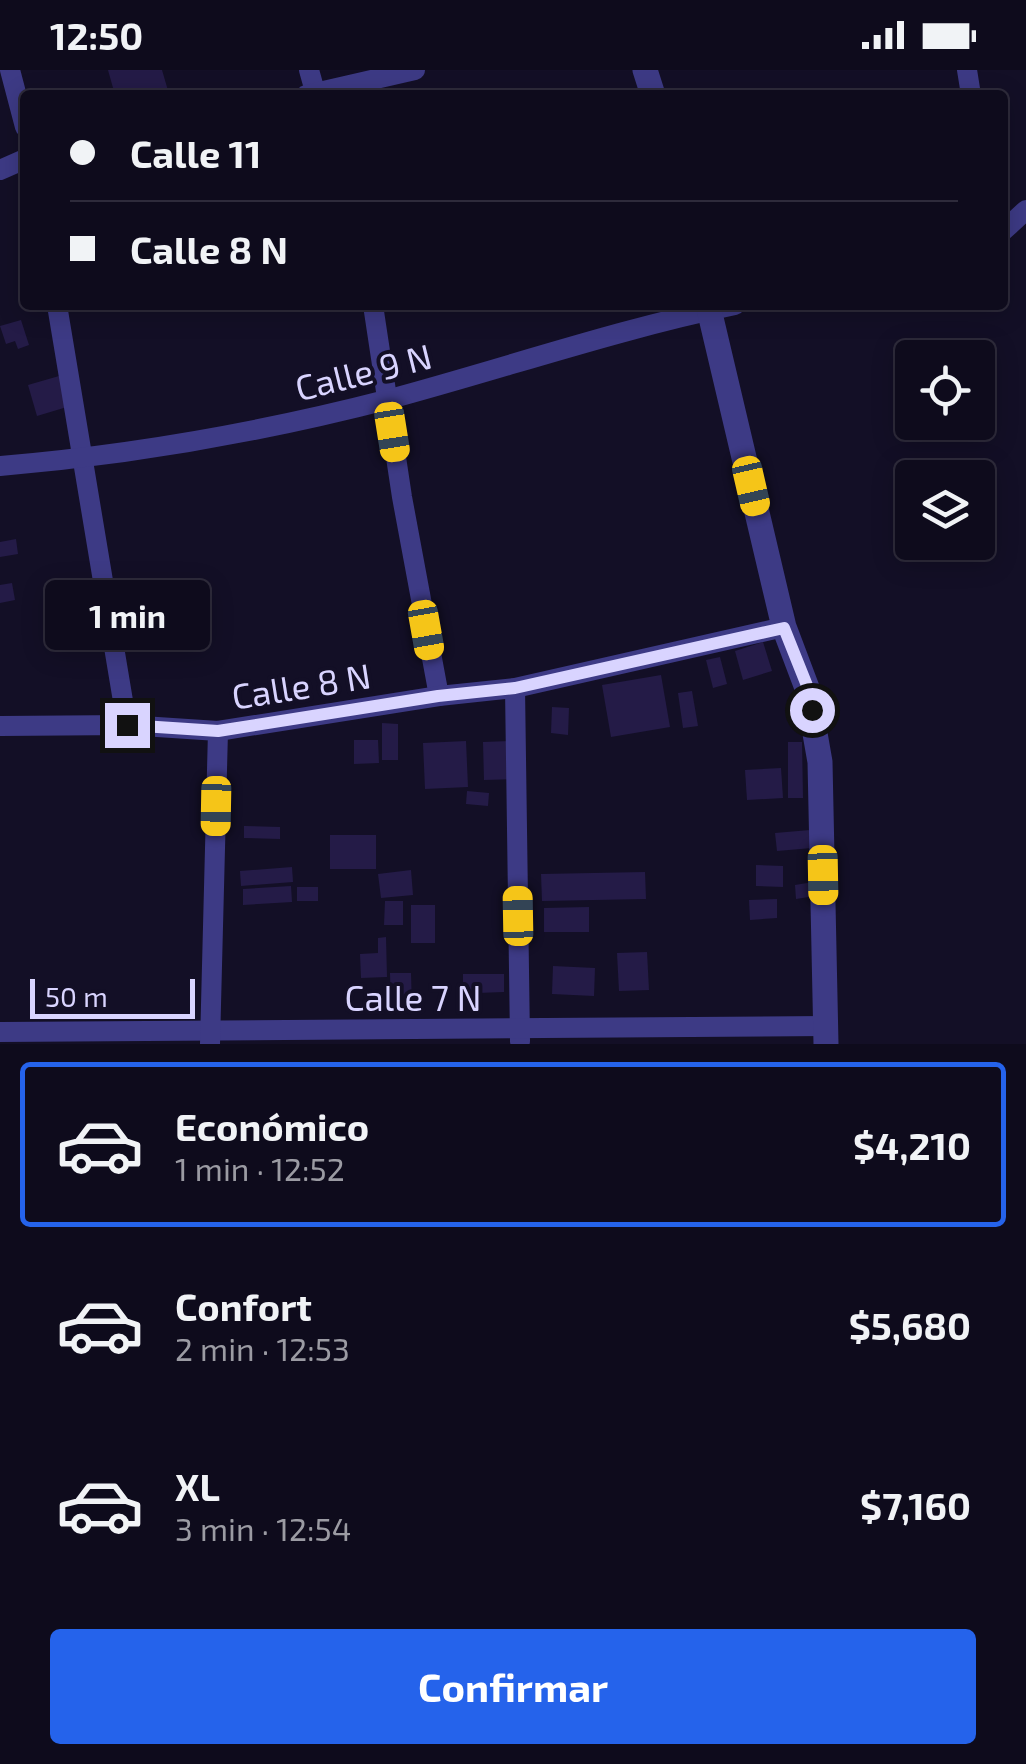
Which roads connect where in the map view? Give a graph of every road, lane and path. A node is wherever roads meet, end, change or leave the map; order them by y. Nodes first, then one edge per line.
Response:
1 (10, 70) edge
2 (414, 70) edge
3 (329, 90) edge
4 (20, 108) edge
5 (58, 310) edge
6 (374, 310) edge
7 (707, 310) edge
8 (719, 310) edge
9 (388, 399) junction
10 (83, 459) junction
11 (0, 466) edge
12 (784, 628) junction
13 (515, 688) junction
14 (438, 696) junction
15 (127, 725) junction
16 (0, 726) edge
17 (218, 731) junction
18 (0, 1032) edge
19 (826, 1035) edge
20 (210, 1037) edge
21 (520, 1037) edge

1 - 4 street
2 - 3 street
5 - 10 street
6 - 9 street
7 - 9 street, Calle 9 N
8 - 12 street
9 - 10 street, Calle 9 N
9 - 14 street
10 - 11 street, Calle 9 N
10 - 15 street
12 - 13 street, Calle 8 N
12 - 19 street
13 - 14 street, Calle 8 N
13 - 21 street
14 - 17 street, Calle 8 N
15 - 16 street, Calle 8 N
15 - 17 street, Calle 8 N
17 - 20 street
18 - 20 street, Calle 7 N
19 - 21 street, Calle 7 N
20 - 21 street, Calle 7 N

